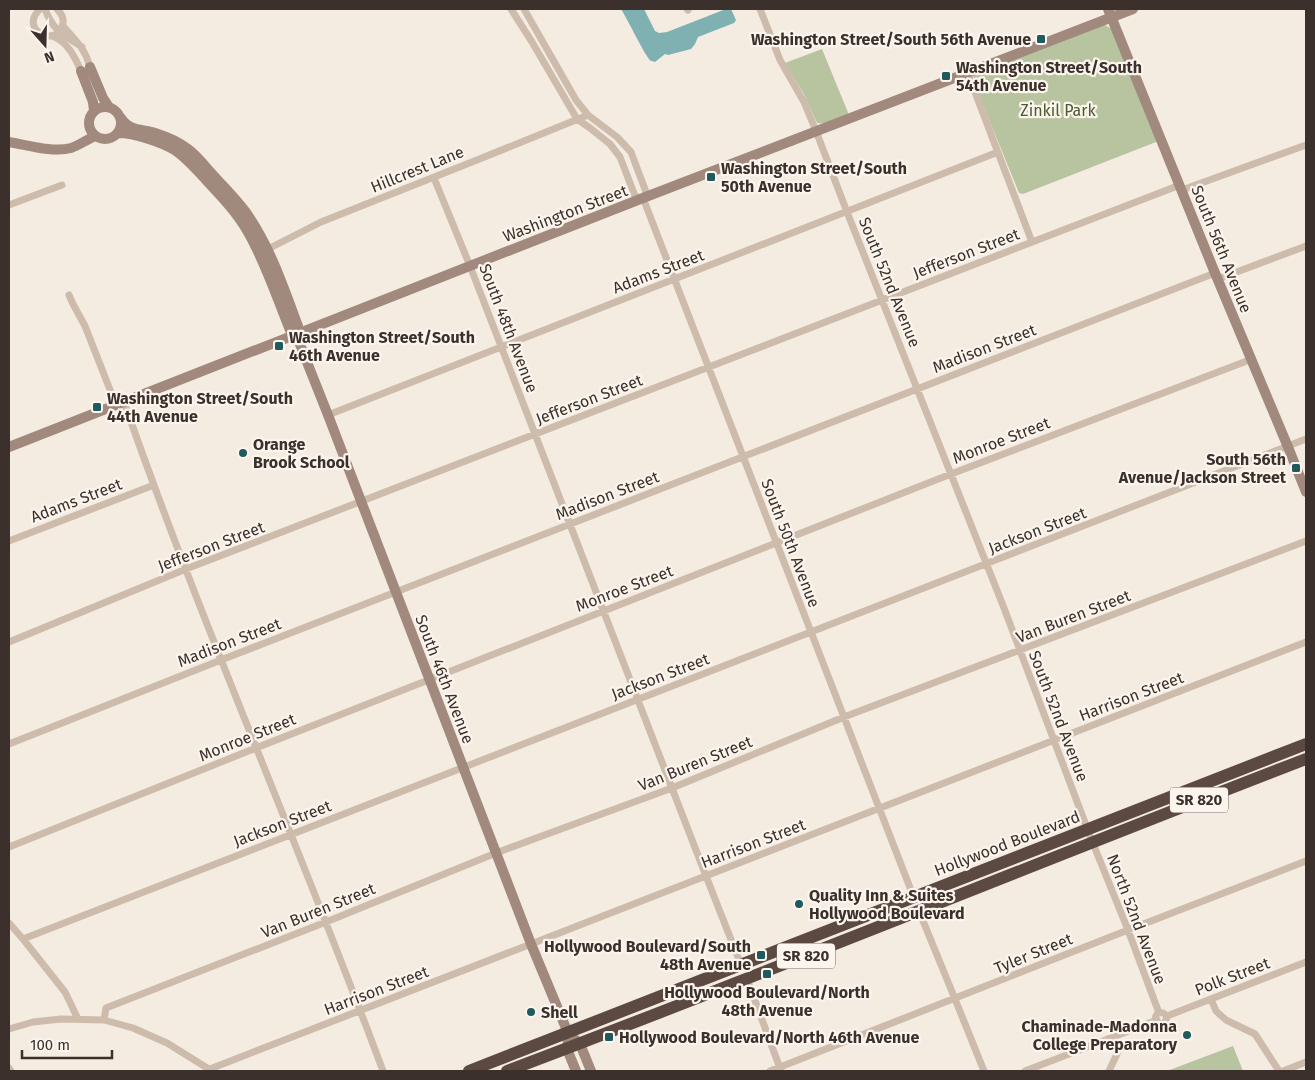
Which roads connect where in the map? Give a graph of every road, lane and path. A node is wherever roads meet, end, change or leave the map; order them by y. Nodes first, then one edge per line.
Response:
1 (39, 9) edge
2 (46, 9) edge
3 (57, 9) edge
4 (511, 9) edge
5 (524, 9) edge
6 (760, 9) edge
7 (1133, 9) edge
8 (1109, 13) edge
9 (58, 31) junction
10 (86, 69) junction
11 (964, 75) junction
12 (109, 107) junction
13 (94, 111) junction
14 (588, 115) junction
15 (121, 118) junction
16 (577, 119) junction
17 (89, 126) junction
18 (816, 131) junction
19 (118, 133) junction
20 (96, 136) junction
21 (9, 142) edge
22 (1306, 145) edge
23 (44, 148) junction
24 (998, 152) junction
25 (434, 178) junction
26 (62, 185) dead end
27 (1181, 188) junction
28 (643, 198) junction
29 (9, 205) edge
30 (847, 212) junction
31 (1032, 242) junction
32 (1306, 246) edge
33 (268, 248) junction
34 (261, 257) junction
35 (470, 266) junction
36 (1216, 276) junction
37 (674, 280) junction
38 (69, 295) dead end
39 (882, 301) junction
40 (296, 334) junction
41 (501, 347) junction
42 (1252, 359) junction
43 (708, 368) junction
44 (917, 389) junction
45 (120, 403) junction
46 (328, 415) junction
47 (536, 435) junction
48 (1306, 439) edge
49 (9, 447) edge
50 (1288, 447) junction
51 (742, 457) junction
52 (951, 474) junction
53 (154, 485) junction
54 (1306, 492) edge
55 (361, 502) junction
56 (570, 524) junction
57 (9, 541) edge
58 (1306, 541) edge
59 (776, 543) junction
60 (987, 564) junction
61 (186, 569) junction
62 (396, 592) junction
63 (603, 611) junction
64 (811, 632) junction
65 (9, 642) edge
66 (1306, 642) edge
67 (1020, 651) junction
68 (221, 660) junction
69 (429, 680) junction
70 (638, 700) junction
71 (844, 717) junction
72 (1054, 741) junction
73 (9, 744) edge
74 (1306, 744) edge
75 (256, 748) junction
76 (1306, 759) edge
77 (463, 767) junction
78 (672, 788) junction
79 (880, 809) junction
80 (290, 834) junction
81 (1090, 836) junction
82 (9, 847) edge
83 (496, 853) junction
84 (1306, 861) edge
85 (706, 876) junction
86 (959, 880) junction
87 (914, 898) junction
88 (919, 911) junction
89 (326, 922) junction
90 (9, 923) edge
91 (1128, 930) junction
92 (868, 932) junction
93 (23, 939) junction
94 (531, 944) junction
95 (795, 944) junction
96 (1306, 962) edge
97 (741, 965) junction
98 (747, 980) junction
99 (699, 998) junction
100 (956, 998) junction
101 (1211, 999) junction
102 (360, 1011) junction
103 (1160, 1012) junction
104 (1167, 1016) junction
105 (78, 1019) junction
106 (104, 1020) junction
107 (1157, 1020) junction
108 (9, 1029) edge
109 (568, 1033) junction
110 (1116, 1036) junction
111 (574, 1046) junction
112 (1306, 1062) edge
113 (9, 1068) edge
114 (780, 1069) edge
115 (212, 1070) edge
116 (11, 1071) edge
117 (383, 1071) edge
118 (469, 1071) edge
119 (507, 1071) edge
120 (576, 1071) edge
121 (590, 1071) edge
122 (770, 1071) edge
123 (984, 1071) edge
124 (1025, 1071) edge
125 (1109, 1071) edge
126 (1278, 1071) edge
127 (1283, 1071) edge

1 - 9 street
2 - 9 street
3 - 9 street
4 - 16 street
5 - 14 street
6 - 18 street, South 52nd Avenue
7 - 8 street, Washington Street
8 - 11 street, Washington Street
8 - 27 street, South 56th Avenue
9 - 10 street
9 - 10 street
10 - 12 street
10 - 13 street
11 - 18 street, Washington Street
11 - 24 street
12 - 13 street
12 - 15 street
13 - 17 street
14 - 16 street, Hillcrest Lane
14 - 28 street
15 - 19 street
15 - 33 street, South 46th Avenue
16 - 25 street, Hillcrest Lane
16 - 28 street
17 - 20 street
17 - 23 street
18 - 28 street, Washington Street
18 - 30 street, South 52nd Avenue
19 - 20 street
19 - 34 street, South 46th Avenue
20 - 23 street
21 - 23 street
22 - 27 street, Jefferson Street
24 - 30 street, Adams Street
24 - 31 street
25 - 33 street, Hillcrest Lane
25 - 35 street, South 48th Avenue
26 - 29 street
27 - 31 street, Jefferson Street
27 - 36 street, South 56th Avenue
28 - 35 street, Washington Street
28 - 37 street, South 50th Avenue
30 - 37 street, Adams Street
30 - 39 street, South 52nd Avenue
31 - 39 street, Jefferson Street
32 - 36 street, Madison Street
33 - 34 street, Hillcrest Lane
33 - 40 street, South 46th Avenue
34 - 40 street, South 46th Avenue
35 - 40 street, Washington Street
35 - 41 street, South 48th Avenue
36 - 42 street, South 56th Avenue
36 - 44 street, Madison Street
37 - 41 street, Adams Street
37 - 43 street, South 50th Avenue
38 - 45 street
39 - 43 street, Jefferson Street
39 - 44 street, South 52nd Avenue
40 - 45 street, Washington Street
40 - 46 street, South 46th Avenue
41 - 46 street, Adams Street
41 - 47 street, South 48th Avenue
42 - 50 street, South 56th Avenue
42 - 52 street, Monroe Street
43 - 47 street, Jefferson Street
43 - 51 street, South 50th Avenue
44 - 51 street, Madison Street
44 - 52 street, South 52nd Avenue
45 - 49 street, Washington Street
45 - 53 street
46 - 55 street, South 46th Avenue
47 - 55 street, Jefferson Street
47 - 56 street, South 48th Avenue
48 - 50 street, Jackson Street
50 - 54 street, South 56th Avenue
50 - 60 street, Jackson Street
51 - 56 street, Madison Street
51 - 59 street, South 50th Avenue
52 - 59 street, Monroe Street
52 - 60 street, South 52nd Avenue
53 - 57 street, Adams Street
53 - 61 street
55 - 61 street, Jefferson Street
55 - 62 street, South 46th Avenue
56 - 62 street, Madison Street
56 - 63 street, South 48th Avenue
58 - 67 street, Van Buren Street
59 - 63 street, Monroe Street
59 - 64 street, South 50th Avenue
60 - 64 street, Jackson Street
60 - 67 street, South 52nd Avenue
61 - 65 street, Jefferson Street
61 - 68 street
62 - 68 street, Madison Street
62 - 69 street, South 46th Avenue
63 - 69 street, Monroe Street
63 - 70 street, South 48th Avenue
64 - 70 street, Jackson Street
64 - 71 street, South 50th Avenue
66 - 72 street, Harrison Street
67 - 71 street, Van Buren Street
67 - 72 street, South 52nd Avenue
68 - 73 street, Madison Street
68 - 75 street
69 - 75 street, Monroe Street
69 - 77 street, South 46th Avenue
70 - 77 street, Jackson Street
70 - 78 street, South 48th Avenue
71 - 78 street, Van Buren Street
71 - 79 street, South 50th Avenue
72 - 79 street, Harrison Street
72 - 81 street, South 52nd Avenue
74 - 81 highway, Hollywood Boulevard / SR 820
75 - 80 street
75 - 82 street, Monroe Street
76 - 81 highway, Hollywood Boulevard / SR 820
77 - 80 street, Jackson Street
77 - 83 street, South 46th Avenue
78 - 83 street, Van Buren Street
78 - 85 street, South 48th Avenue
79 - 85 street, Harrison Street
79 - 87 street, South 50th Avenue
80 - 89 street
80 - 93 street, Jackson Street
81 - 86 highway, Hollywood Boulevard / SR 820
81 - 88 highway, Hollywood Boulevard / SR 820
81 - 91 street, North 52nd Avenue
83 - 89 street, Van Buren Street
83 - 94 street, South 46th Avenue
84 - 91 street, Tyler Street
85 - 94 street, Harrison Street
85 - 97 street, South 48th Avenue
86 - 87 highway, Hollywood Boulevard / SR 820
86 - 88 highway
87 - 92 highway
87 - 95 highway, Hollywood Boulevard / SR 820
88 - 92 highway, Hollywood Boulevard / SR 820
88 - 100 street
89 - 102 street
89 - 106 street, Van Buren Street
90 - 93 street
91 - 100 street, Tyler Street
91 - 103 street, North 52nd Avenue
92 - 98 highway, Hollywood Boulevard / SR 820
93 - 105 street
94 - 102 street, Harrison Street
94 - 109 street, South 46th Avenue
95 - 97 highway, Hollywood Boulevard / SR 820
95 - 98 highway
96 - 101 street, Polk Street
97 - 99 highway
97 - 109 highway, Hollywood Boulevard / SR 820
98 - 99 highway, Hollywood Boulevard / SR 820
98 - 114 street
99 - 111 highway, Hollywood Boulevard / SR 820
100 - 114 street, Tyler Street
100 - 123 street
101 - 104 street, Polk Street
101 - 126 street
102 - 115 street, Harrison Street
102 - 117 street
103 - 104 street
103 - 107 street
104 - 107 street, Polk Street
105 - 106 street
105 - 108 street
106 - 115 street
107 - 110 street, Polk Street
109 - 111 street
109 - 118 highway, Hollywood Boulevard / SR 820
110 - 124 street, Polk Street
110 - 125 street
111 - 119 highway, Hollywood Boulevard / SR 820
111 - 120 street
111 - 121 street
112 - 127 street
113 - 116 street
114 - 122 street, Tyler Street

